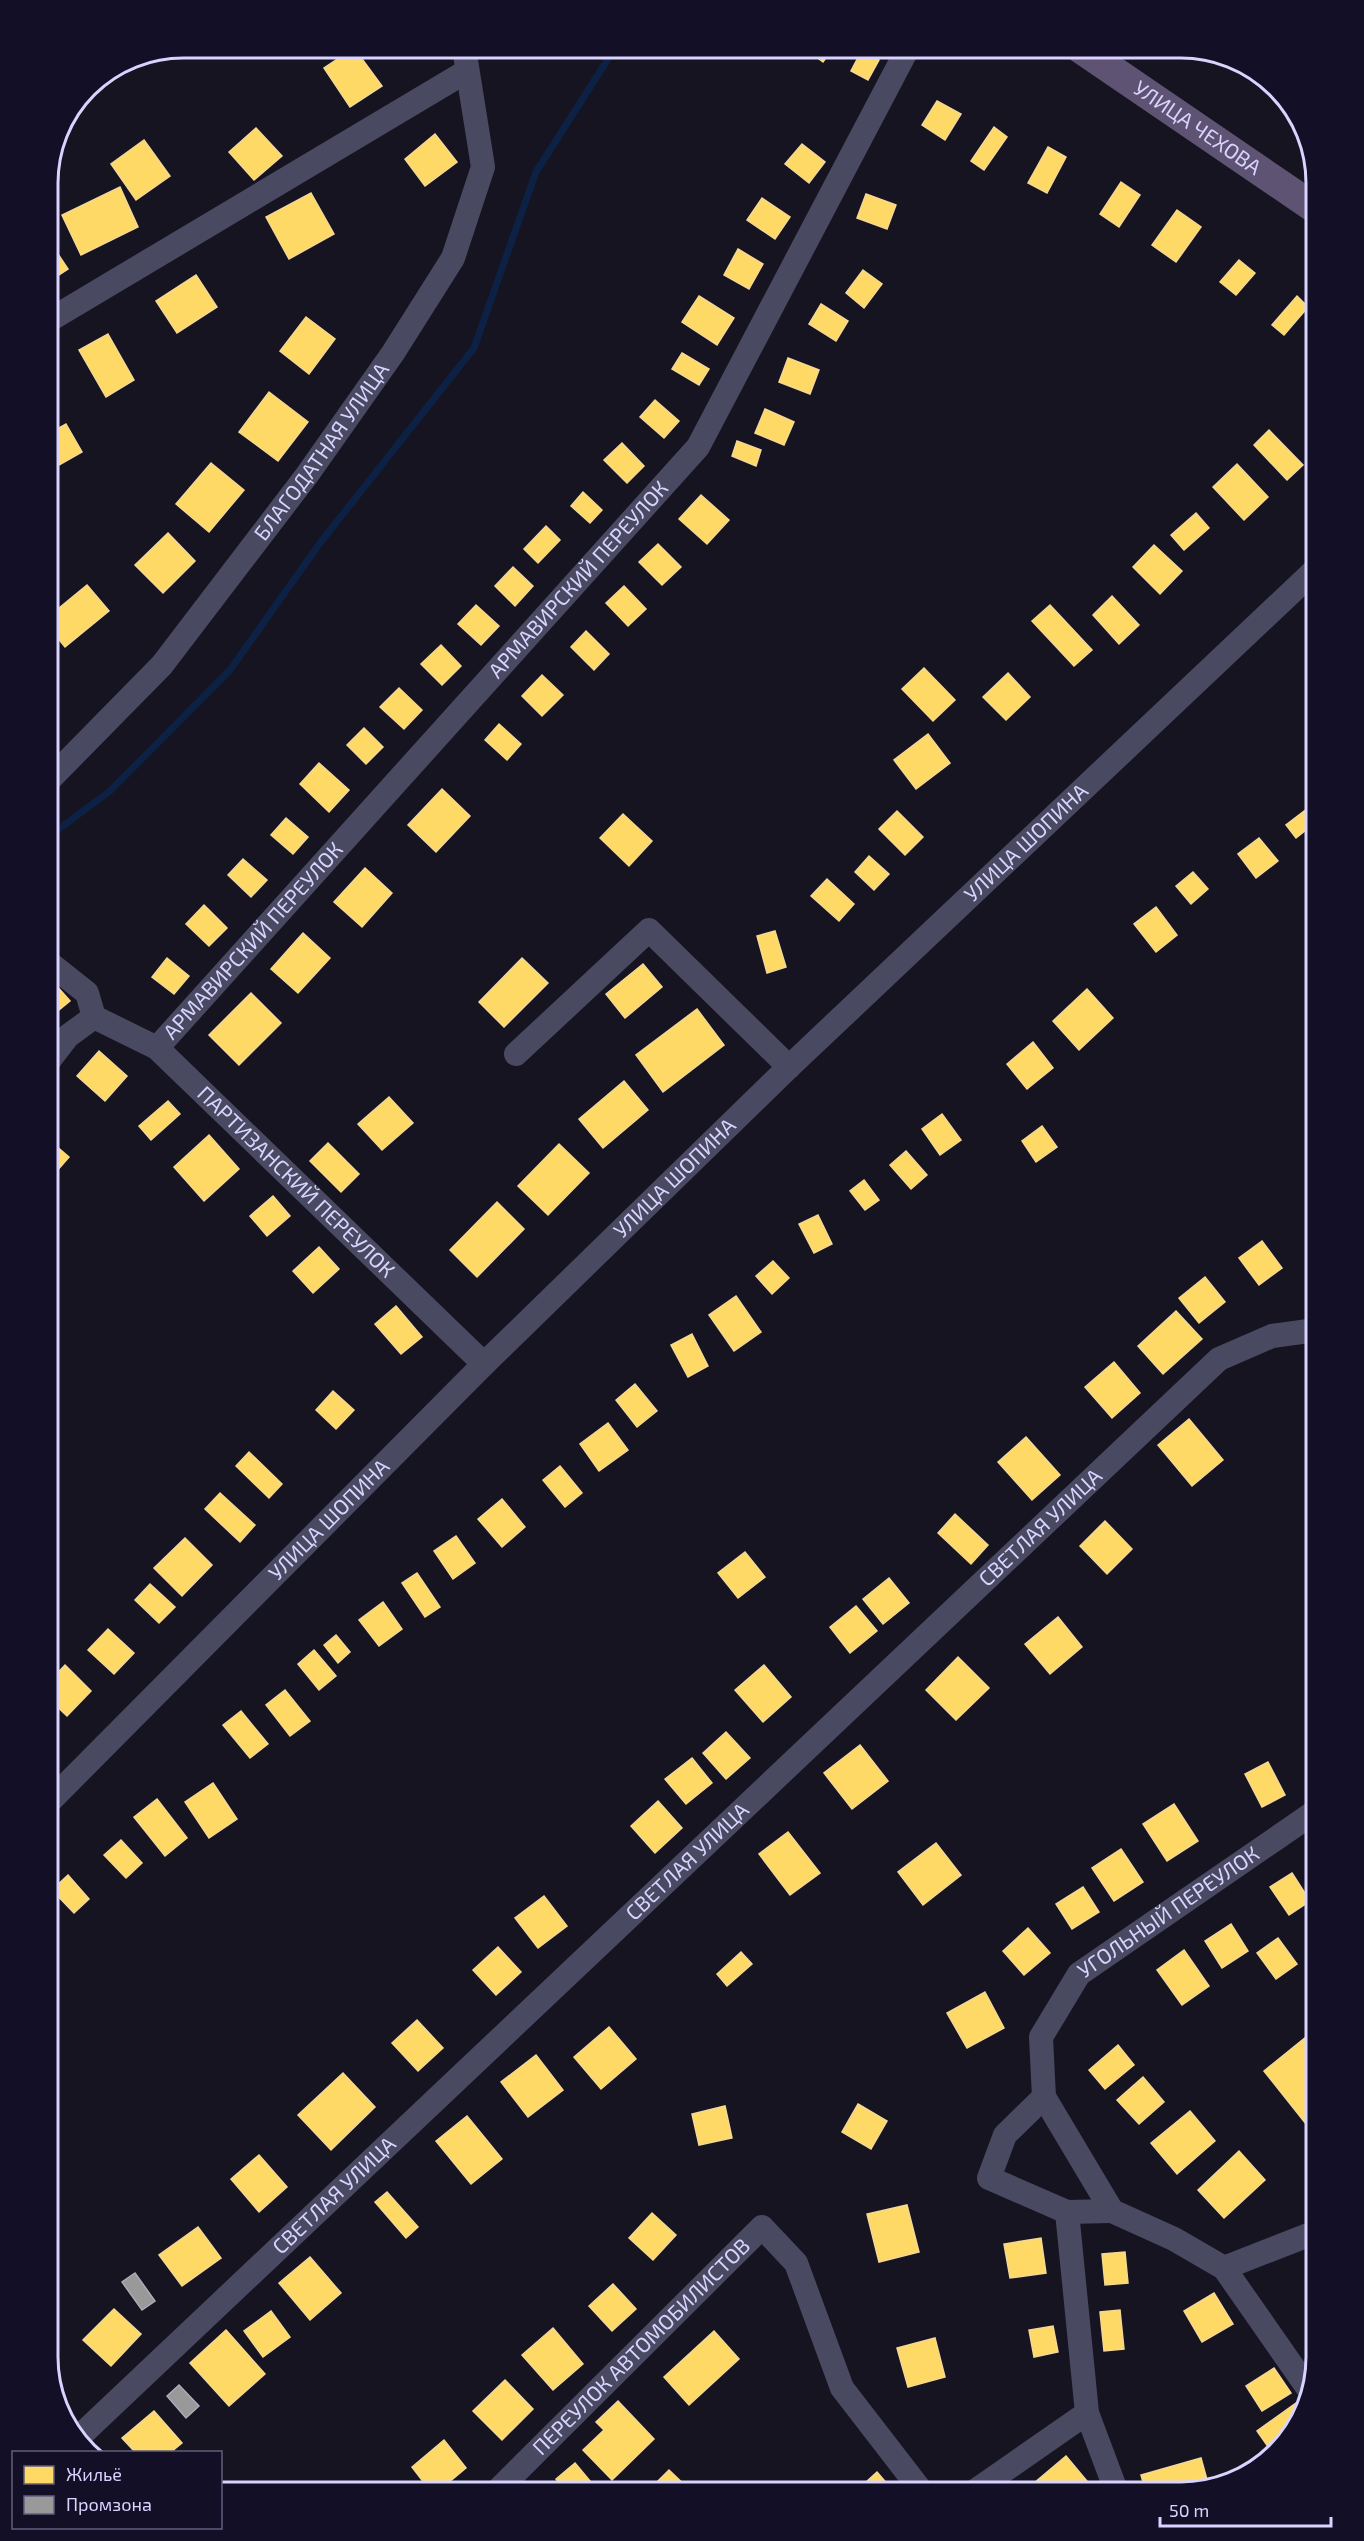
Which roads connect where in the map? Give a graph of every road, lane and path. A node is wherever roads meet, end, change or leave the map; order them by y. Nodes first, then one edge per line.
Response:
1 (465, 59) edge
2 (902, 59) edge
3 (1096, 59) edge
4 (1306, 202) edge
5 (59, 314) edge
6 (1306, 578) edge
7 (59, 770) edge
8 (59, 970) edge
9 (94, 1017) junction
10 (59, 1048) edge
11 (157, 1048) junction
12 (516, 1054) dead end
13 (789, 1067) junction
14 (1306, 1331) edge
15 (484, 1364) junction
16 (58, 1793) edge
17 (1306, 1818) edge
18 (1044, 2097) junction
19 (1113, 2211) junction
20 (1067, 2212) junction
21 (1306, 2236) edge
22 (1224, 2268) junction
23 (1303, 2381) edge
24 (1087, 2413) junction
25 (83, 2433) edge
26 (506, 2482) edge
27 (915, 2482) edge
28 (988, 2482) edge
29 (1113, 2482) edge

1 - 5 street, БЛАГОДАТНАЯ УЛИЦА
1 - 7 street, БЛАГОДАТНАЯ УЛИЦА
2 - 11 street, АРМАВИРСКИЙ ПЕРЕУЛОК
3 - 4 main road, УЛИЦА ЧЕХОВА
6 - 13 street, УЛИЦА ШОПИНА
8 - 9 street
9 - 10 street
9 - 11 street, ПАРТИЗАНСКИЙ ПЕРЕУЛОК
11 - 15 street, ПАРТИЗАНСКИЙ ПЕРЕУЛОК
12 - 13 street
13 - 15 street, УЛИЦА ШОПИНА
14 - 25 street, СВЕТЛАЯ УЛИЦА
15 - 16 street, УЛИЦА ШОПИНА
17 - 18 street, УГОЛЬНЫЙ ПЕРЕУЛОК
18 - 19 street, УГОЛЬНЫЙ ПЕРЕУЛОК
18 - 20 street
19 - 20 street
19 - 22 street
20 - 24 street
21 - 22 street
22 - 23 street
24 - 28 street
24 - 29 street
26 - 27 street, ПЕРЕУЛОК АВТОМОБИЛИСТОВ

